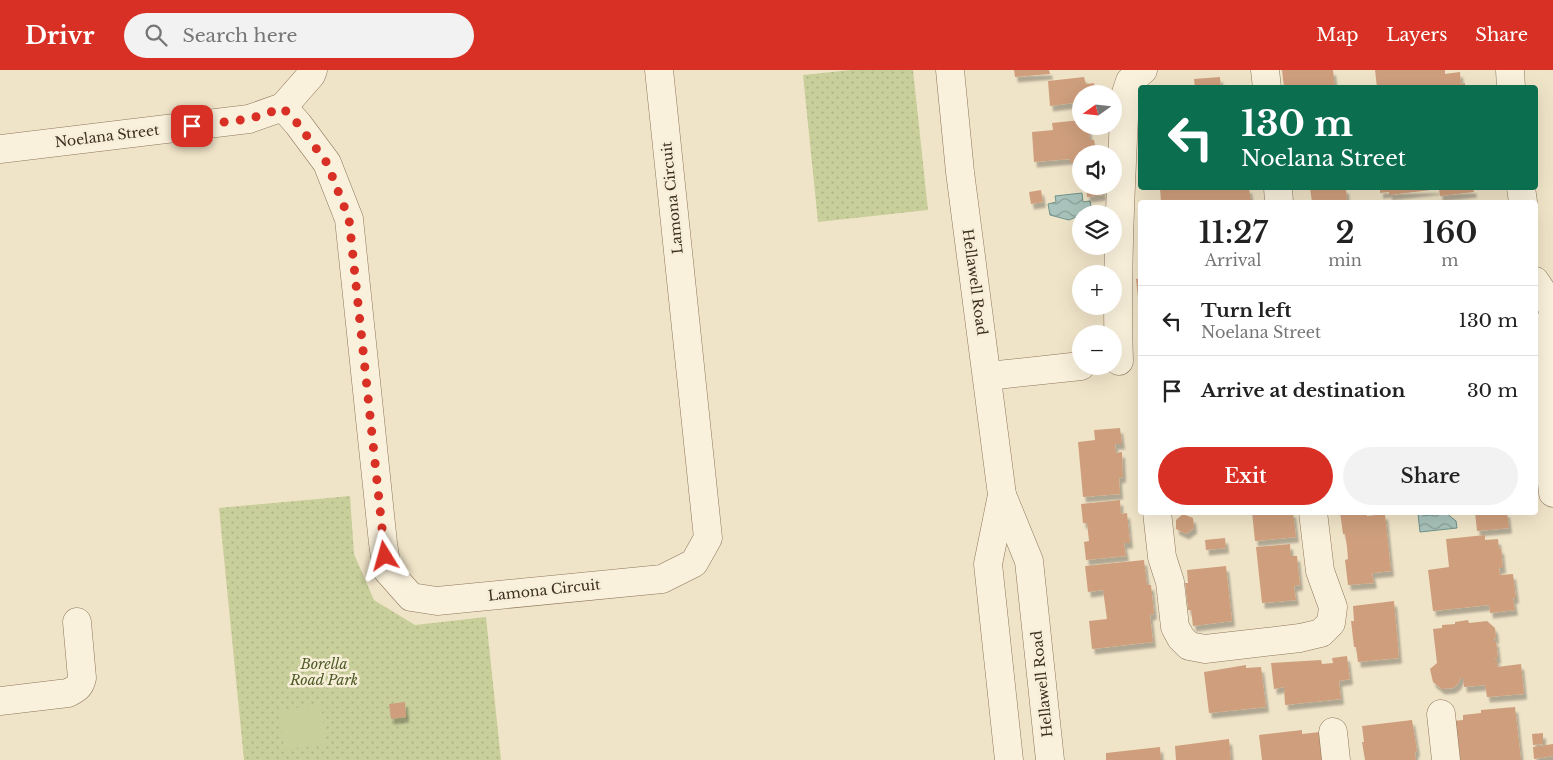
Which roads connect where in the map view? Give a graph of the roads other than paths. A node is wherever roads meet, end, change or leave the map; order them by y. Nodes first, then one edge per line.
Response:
1 (312, 70) edge
2 (659, 70) edge
3 (950, 70) edge
4 (1143, 70) edge
5 (1265, 70) edge
6 (1510, 70) edge
7 (1267, 85) edge
8 (1511, 85) edge
9 (283, 108) junction
10 (0, 149) edge
11 (1129, 254) edge
12 (1538, 286) edge
13 (1553, 308) edge
14 (1553, 313) edge
15 (1124, 361) edge
16 (1072, 367) edge
17 (988, 376) junction
18 (1553, 493) edge
19 (1002, 494) junction
20 (1157, 515) edge
21 (1313, 515) edge
22 (77, 622) dead end
23 (0, 701) edge
24 (1441, 714) dead end
25 (1333, 732) dead end
26 (1009, 760) edge
27 (1050, 760) edge
28 (1336, 760) edge
29 (1446, 760) edge

1 - 9 street
2 - 9 street, Lamona Circuit
3 - 17 street, Hellawell Road
4 - 11 street
5 - 7 street
6 - 8 street
9 - 10 street, Noelana Street
11 - 15 street
12 - 13 street
14 - 18 street
16 - 17 street
17 - 19 street, Hellawell Road
19 - 26 street, Hellawell Road
19 - 27 street, Hellawell Road
20 - 21 street
22 - 23 street
24 - 29 street
25 - 28 street

